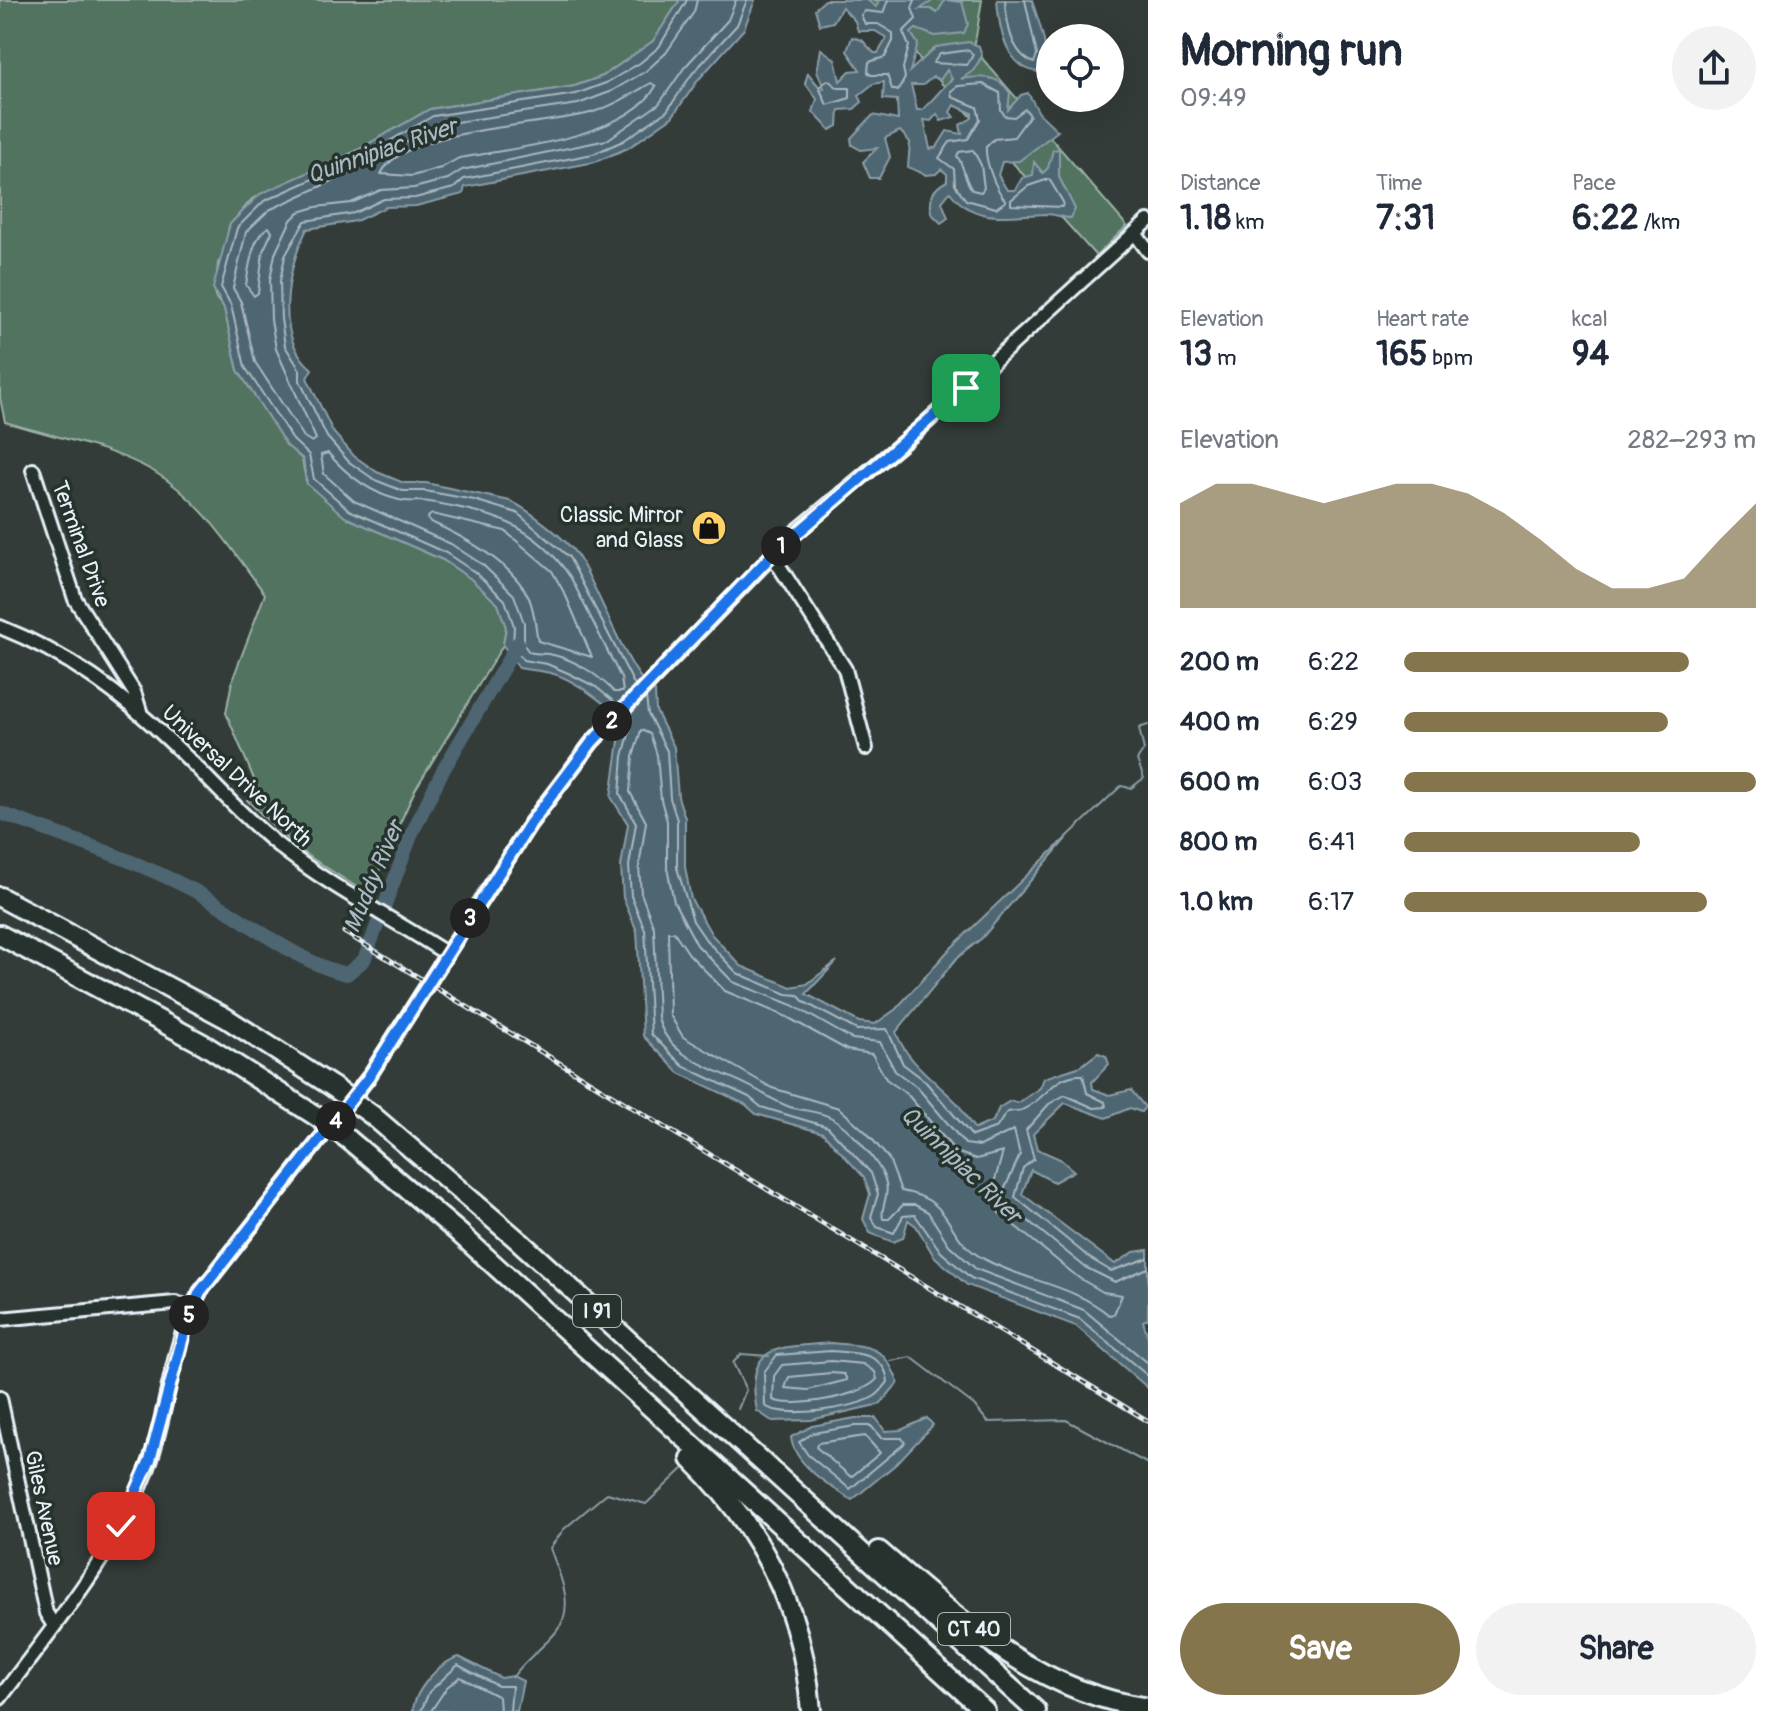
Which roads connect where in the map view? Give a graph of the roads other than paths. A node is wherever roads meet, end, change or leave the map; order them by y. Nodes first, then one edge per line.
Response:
1 (1148, 221) edge
2 (1135, 233) junction
3 (1148, 251) edge
4 (33, 470) dead end
5 (772, 555) junction
6 (0, 627) edge
7 (140, 713) junction
8 (866, 748) dead end
9 (0, 897) edge
10 (0, 935) edge
11 (447, 954) junction
12 (192, 1308) junction
13 (0, 1319) edge
14 (0, 1398) edge
15 (681, 1434) junction
16 (818, 1513) junction
17 (53, 1624) junction
18 (0, 1698) edge
19 (1148, 1708) edge
20 (811, 1711) edge
21 (985, 1711) edge
22 (1036, 1711) edge

1 - 2 street
2 - 3 street
2 - 5 street
4 - 7 street, Terminal Drive
5 - 8 street
5 - 11 street
6 - 7 street, Universal Drive North
7 - 11 street, Universal Drive North
9 - 16 highway, I 91, bridge
10 - 15 highway, I 91, bridge
11 - 12 street
12 - 13 street
12 - 17 street
14 - 17 street, Giles Avenue
15 - 20 highway
15 - 21 highway, I 91
16 - 19 highway, CT 40
16 - 22 highway, I 91
17 - 18 street

